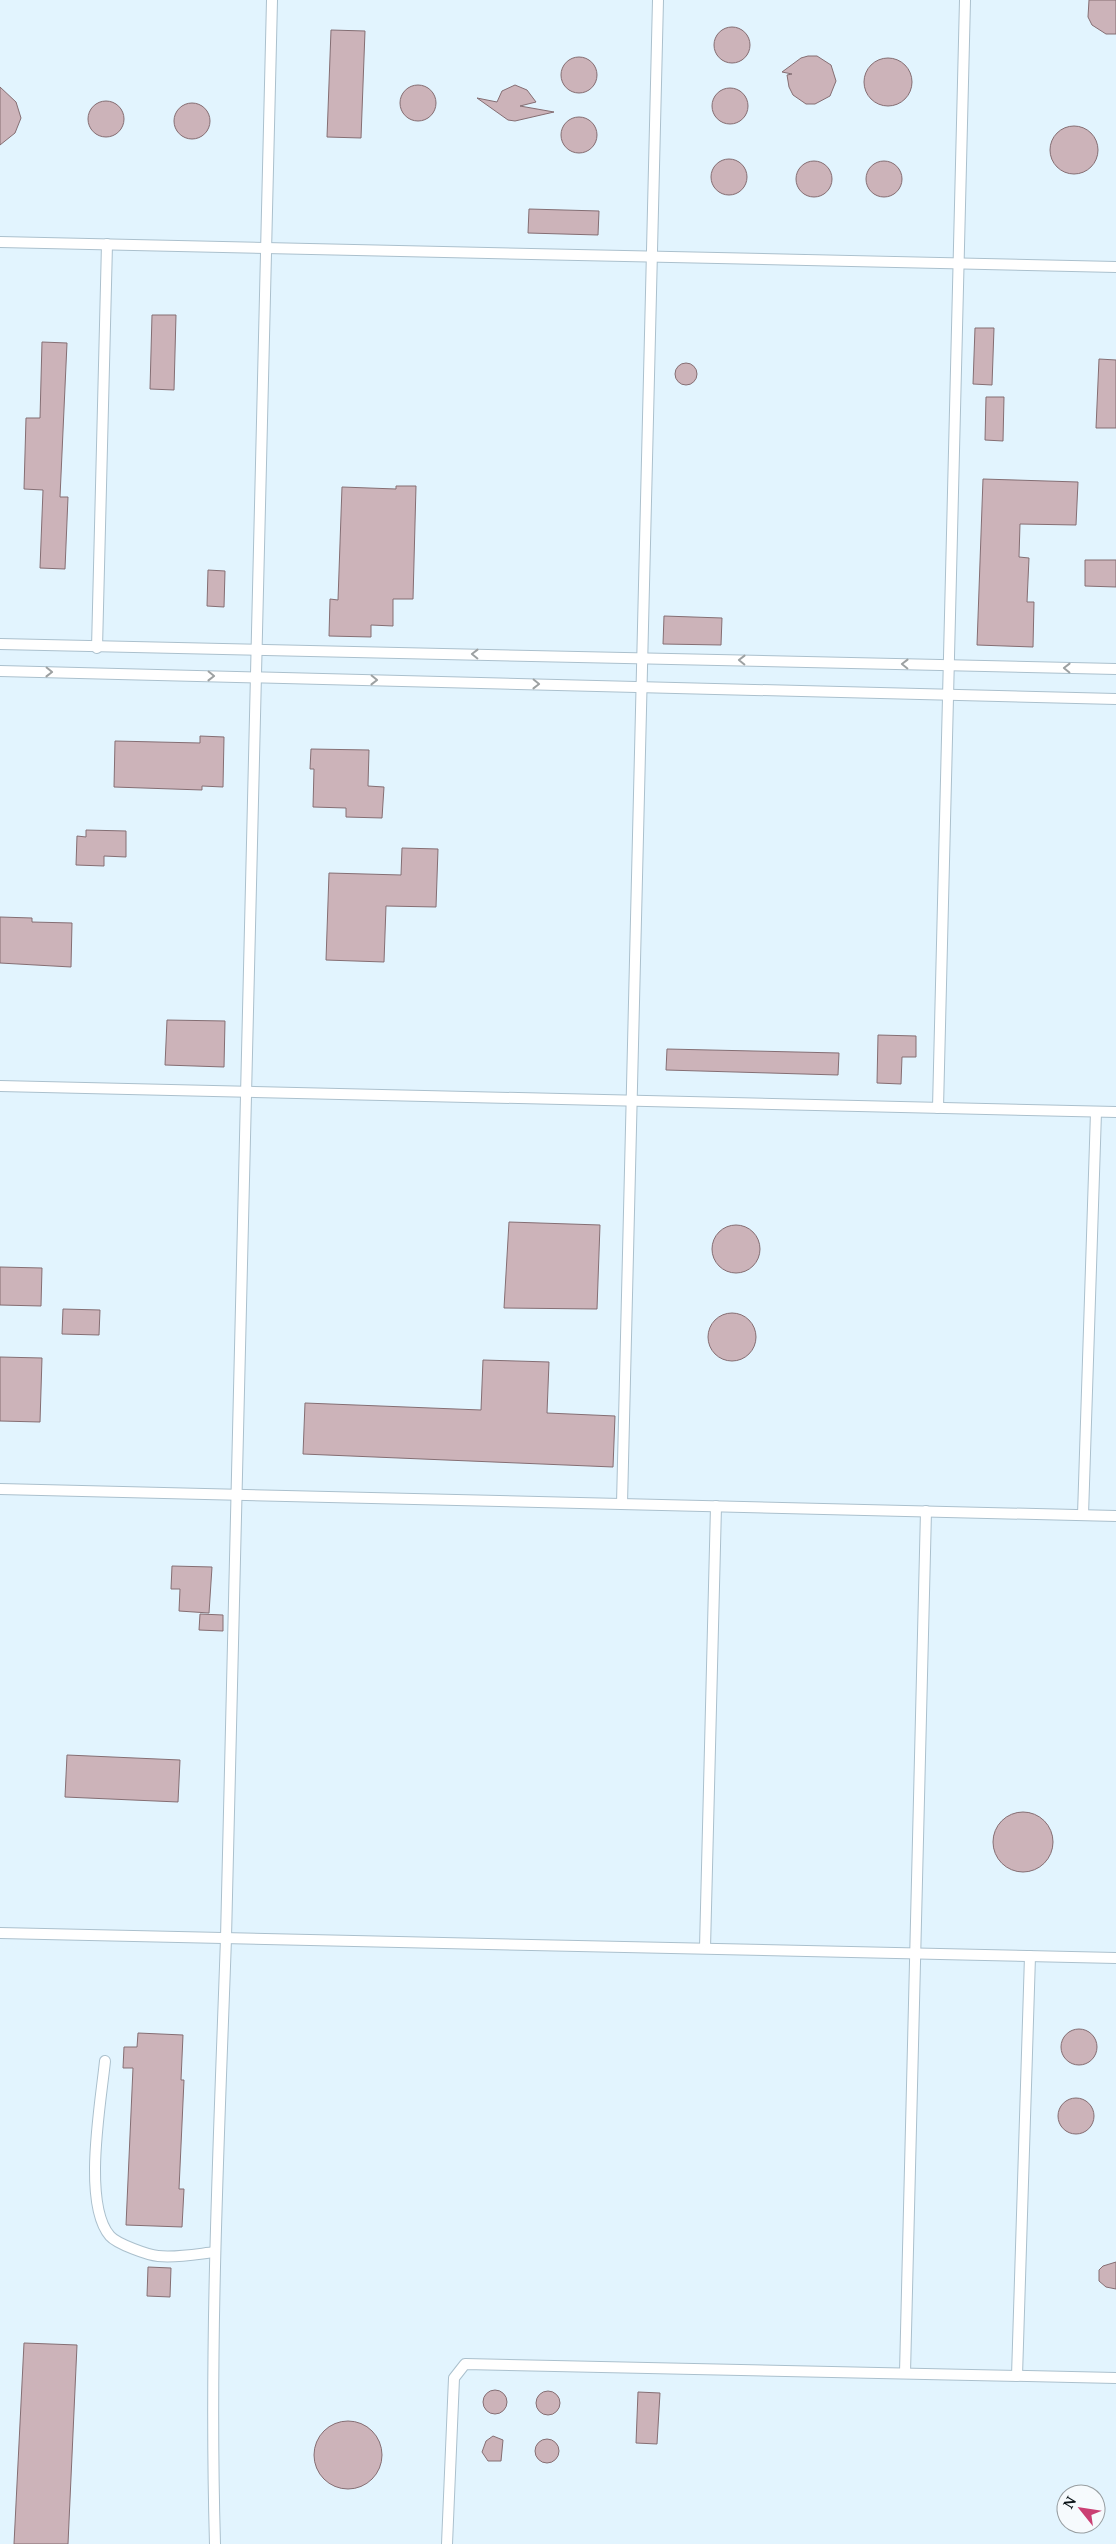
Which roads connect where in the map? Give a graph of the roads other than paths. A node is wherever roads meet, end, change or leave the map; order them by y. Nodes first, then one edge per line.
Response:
1 (272, 0) edge
2 (658, 0) edge
3 (965, 0) edge
4 (0, 242) edge
5 (107, 244) junction
6 (266, 248) junction
7 (652, 257) junction
8 (959, 264) junction
9 (1116, 267) edge
10 (0, 644) edge
11 (97, 648) junction
12 (257, 649) junction
13 (642, 658) junction
14 (949, 665) junction
15 (1116, 669) edge
16 (0, 671) edge
17 (256, 677) junction
18 (642, 687) junction
19 (948, 694) junction
20 (1116, 699) edge
21 (0, 1086) edge
22 (246, 1092) junction
23 (632, 1100) junction
24 (938, 1108) junction
25 (1096, 1112) junction
26 (1116, 1112) edge
27 (0, 1489) edge
28 (236, 1494) junction
29 (622, 1504) junction
30 (716, 1506) junction
31 (926, 1511) junction
32 (1083, 1515) junction
33 (1116, 1516) edge
34 (0, 1933) edge
35 (226, 1938) junction
36 (705, 1948) junction
37 (915, 1953) junction
38 (1030, 1956) junction
39 (1116, 1958) edge
40 (106, 2061) dead end
41 (215, 2252) junction
42 (905, 2373) junction
43 (1018, 2376) junction
44 (1116, 2378) edge
45 (215, 2544) edge
46 (448, 2544) edge

1 - 6 lane
2 - 7 lane
3 - 8 lane
4 - 5 lane
5 - 6 lane
5 - 11 lane
6 - 7 lane
6 - 12 lane
7 - 8 lane
7 - 13 lane
8 - 9 lane
8 - 14 lane
10 - 11 lane
11 - 12 lane
13 -> 12 lane
12 - 17 lane
14 -> 13 lane
13 - 18 lane
15 -> 14 lane
14 - 19 lane
16 -> 17 lane
17 -> 18 lane
17 - 22 lane
18 - 19 lane
18 - 23 lane
19 - 20 lane
19 - 24 lane
21 - 22 lane
22 - 23 lane
22 - 28 lane
23 - 24 lane
23 - 29 lane
24 - 25 lane
25 - 26 lane
25 - 32 lane
27 - 28 lane
28 - 29 lane
28 - 35 lane
29 - 30 lane
30 - 31 lane
30 - 36 lane
31 - 32 lane
31 - 37 lane
32 - 33 lane
34 - 35 lane
35 - 36 lane
35 - 41 lane
36 - 37 lane
37 - 38 lane
37 - 42 lane
38 - 39 lane
38 - 43 lane
40 - 41 lane
41 - 45 lane
42 - 43 lane
42 - 46 lane
43 - 44 lane

